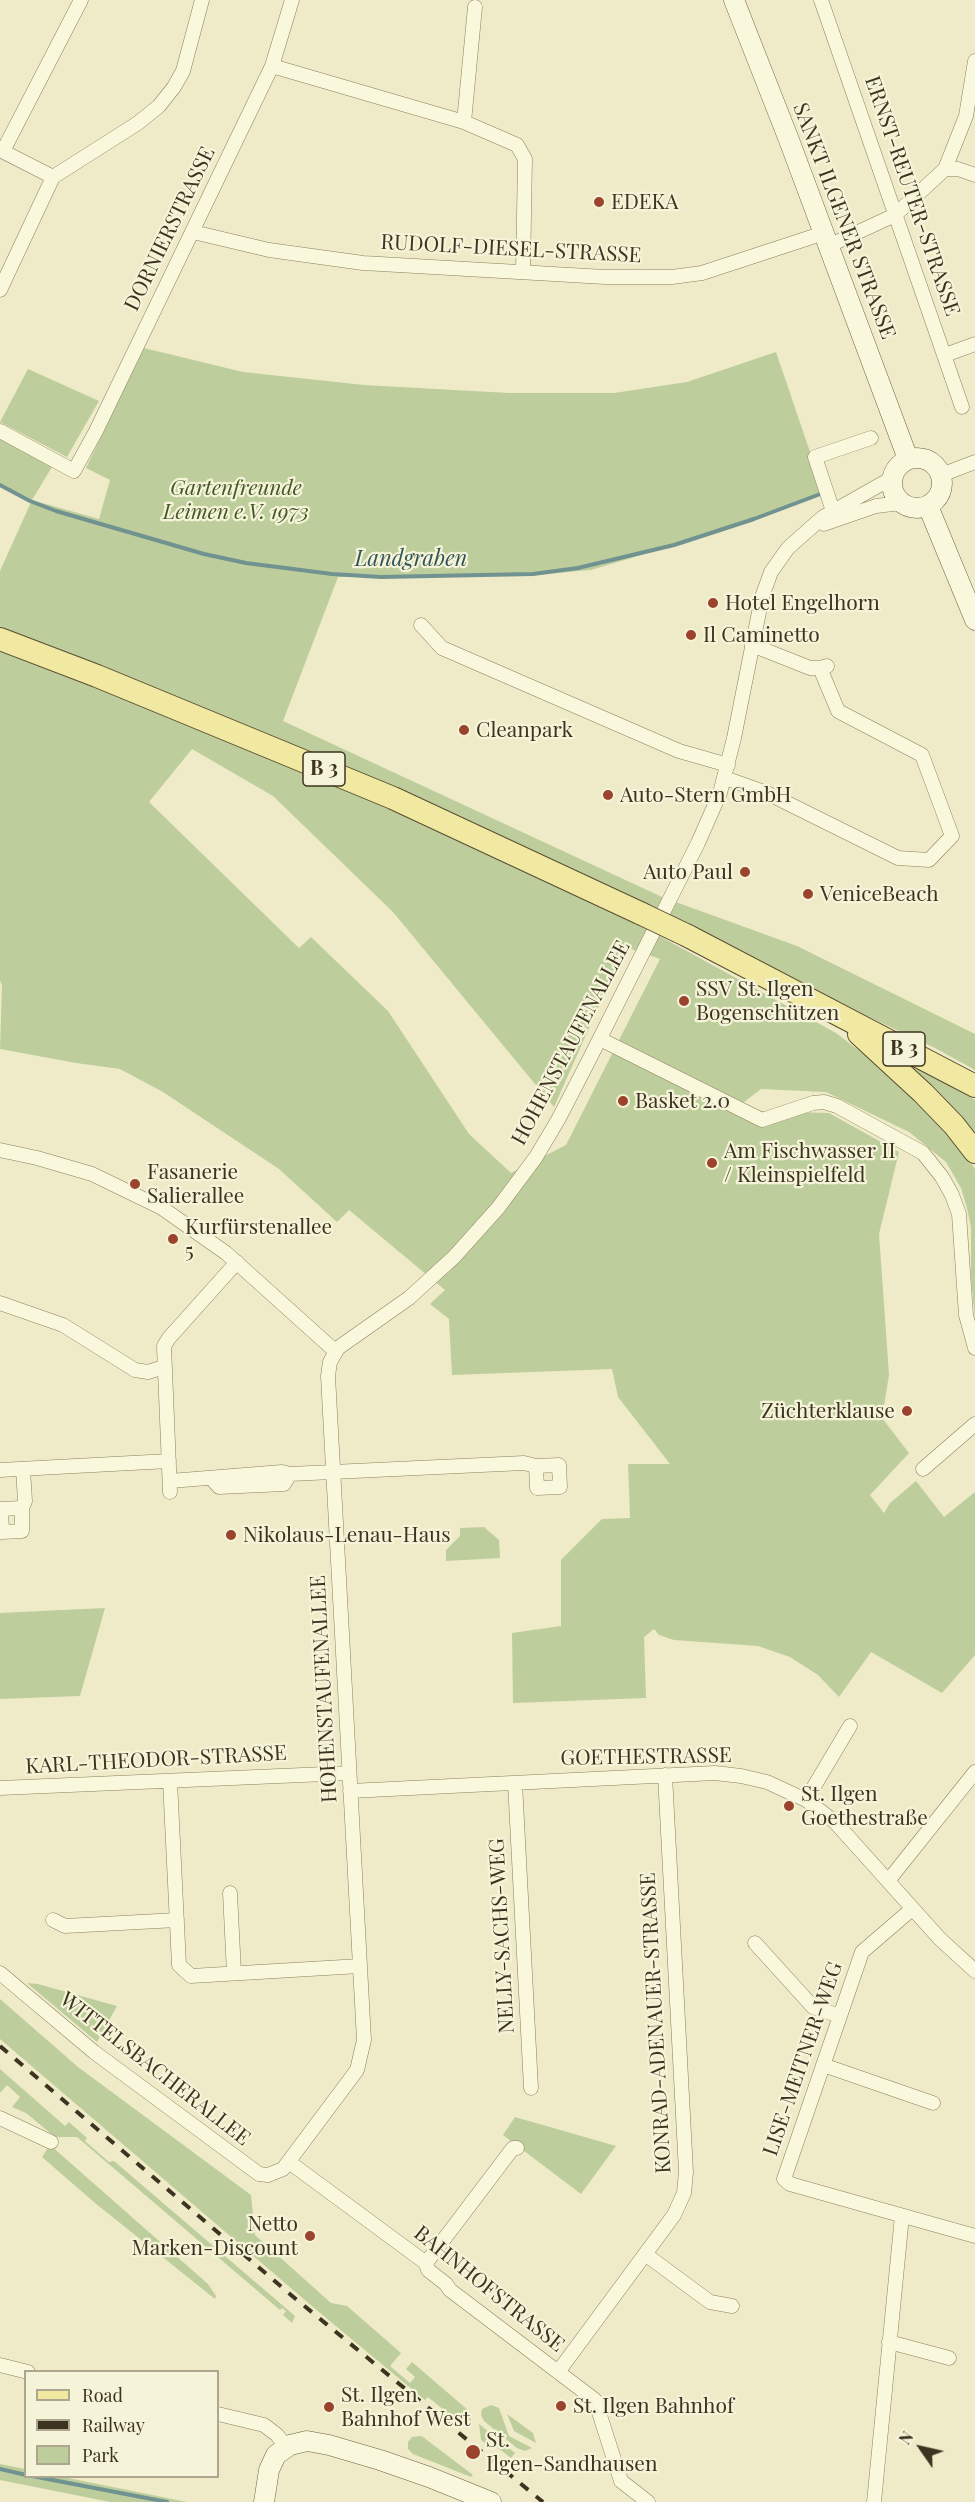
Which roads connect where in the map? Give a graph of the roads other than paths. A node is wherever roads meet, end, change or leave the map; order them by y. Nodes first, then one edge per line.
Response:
1 (81, 0) edge
2 (202, 0) edge
3 (292, 0) edge
4 (734, 0) edge
5 (821, 0) edge
6 (475, 7) dead end
7 (975, 61) edge
8 (272, 66) junction
9 (464, 122) junction
10 (1, 151) edge
11 (945, 169) junction
12 (975, 175) edge
13 (54, 177) junction
14 (895, 215) junction
15 (193, 232) junction
16 (826, 239) junction
17 (524, 272) junction
18 (0, 290) edge
19 (975, 344) edge
20 (945, 355) junction
21 (962, 407) dead end
22 (0, 431) edge
23 (872, 438) dead end
24 (908, 459) junction
25 (975, 462) edge
26 (941, 475) junction
27 (892, 478) junction
28 (901, 503) junction
29 (928, 506) junction
30 (833, 511) junction
31 (816, 525) junction
32 (975, 620) edge
33 (421, 625) dead end
34 (0, 639) edge
35 (752, 645) junction
36 (726, 771) junction
37 (652, 914) junction
38 (833, 1011) junction
39 (600, 1039) junction
40 (975, 1086) edge
41 (0, 1150) edge
42 (975, 1152) edge
43 (237, 1262) junction
44 (0, 1303) edge
45 (975, 1348) edge
46 (335, 1351) junction
47 (164, 1367) junction
48 (975, 1424) edge
49 (169, 1461) junction
50 (536, 1466) dead end
51 (23, 1469) junction
52 (923, 1469) dead end
53 (0, 1470) edge
54 (333, 1472) junction
55 (22, 1508) dead end
56 (850, 1726) dead end
57 (975, 1772) edge
58 (349, 1773) junction
59 (665, 1775) junction
60 (170, 1781) junction
61 (515, 1783) junction
62 (0, 1788) edge
63 (350, 1791) junction
64 (806, 1800) junction
65 (888, 1881) junction
66 (230, 1893) dead end
67 (912, 1909) junction
68 (53, 1920) dead end
69 (177, 1920) junction
70 (755, 1943) dead end
71 (360, 1966) junction
72 (975, 1971) edge
73 (0, 1973) edge
74 (234, 1973) junction
75 (840, 2016) junction
76 (823, 2065) junction
77 (531, 2088) dead end
78 (933, 2103) dead end
79 (0, 2118) edge
80 (51, 2142) dead end
81 (517, 2148) dead end
82 (289, 2162) junction
83 (902, 2216) junction
84 (975, 2236) edge
85 (645, 2254) junction
86 (426, 2263) junction
87 (732, 2306) dead end
88 (889, 2342) junction
89 (949, 2358) dead end
90 (0, 2365) edge
91 (24, 2371) edge
92 (558, 2372) junction
93 (219, 2414) edge
94 (286, 2447) junction
95 (264, 2502) edge
96 (491, 2502) edge
97 (648, 2502) edge
98 (874, 2502) edge

1 - 10 street
2 - 13 street
3 - 8 street, DORNIERSTRASSE
4 - 16 street, SANKT ILGENER STRASSE
5 - 14 street, ERNST-REUTER-STRASSE
6 - 9 street
7 - 11 street
8 - 9 street
8 - 15 street, DORNIERSTRASSE
9 - 17 street
10 - 13 street
11 - 12 street
11 - 14 street, RUDOLF-DIESEL-STRASSE
13 - 18 street
14 - 16 street, RUDOLF-DIESEL-STRASSE
14 - 20 street, ERNST-REUTER-STRASSE
15 - 17 street, RUDOLF-DIESEL-STRASSE
15 - 22 street, DORNIERSTRASSE
16 - 17 street, RUDOLF-DIESEL-STRASSE
16 - 24 street, SANKT ILGENER STRASSE
19 - 20 street
20 - 21 street, ERNST-REUTER-STRASSE
23 - 30 street
24 - 26 street
24 - 27 street
25 - 26 street
26 - 29 street
27 - 28 street
27 - 30 street, HOHENSTAUFENALLEE
28 - 29 street
28 - 31 street
29 - 32 street
30 - 31 street, HOHENSTAUFENALLEE
31 - 35 street, HOHENSTAUFENALLEE
33 - 36 street
34 - 37 main road, B 3
35 - 36 street, HOHENSTAUFENALLEE
35 - 36 street
36 - 37 street, HOHENSTAUFENALLEE
37 - 38 main road, B 3, bridge
37 - 39 street, HOHENSTAUFENALLEE
38 - 40 main road, B 3
38 - 42 main road
39 - 45 street
39 - 46 street, HOHENSTAUFENALLEE
41 - 43 street
43 - 46 street
43 - 47 street
44 - 47 street
46 - 54 street, HOHENSTAUFENALLEE
47 - 49 street
48 - 52 street
49 - 51 street
49 - 54 street
50 - 54 street
51 - 53 street
51 - 55 street
54 - 58 street, HOHENSTAUFENALLEE
56 - 64 street
57 - 65 street
58 - 60 street, KARL-THEODOR-STRASSE
58 - 63 street, HOHENSTAUFENALLEE
59 - 61 street, GOETHESTRASSE
59 - 64 street, GOETHESTRASSE
59 - 85 street, KONRAD-ADENAUER-STRASSE
60 - 62 street, KARL-THEODOR-STRASSE
60 - 69 street
61 - 63 street, GOETHESTRASSE
61 - 77 street, NELLY-SACHS-WEG
63 - 71 street, HOHENSTAUFENALLEE
64 - 65 street, GOETHESTRASSE
65 - 67 street, GOETHESTRASSE
66 - 74 street
67 - 72 street, GOETHESTRASSE
67 - 75 street, LISE-MEITNER-WEG
68 - 69 street
69 - 74 street
70 - 75 street
71 - 74 street
71 - 82 street, HOHENSTAUFENALLEE
73 - 82 street, WITTELSBACHERALLEE
75 - 76 street, LISE-MEITNER-WEG
76 - 78 street
76 - 83 street, LISE-MEITNER-WEG
79 - 80 street
81 - 86 street
82 - 86 street, BAHNHOFSTRASSE
83 - 84 street
83 - 88 street
85 - 87 street
85 - 92 street, KONRAD-ADENAUER-STRASSE
86 - 92 street, BAHNHOFSTRASSE
88 - 89 street
88 - 98 street
90 - 91 street
92 - 97 street, BAHNHOFSTRASSE
93 - 94 street
94 - 95 street
94 - 96 street

